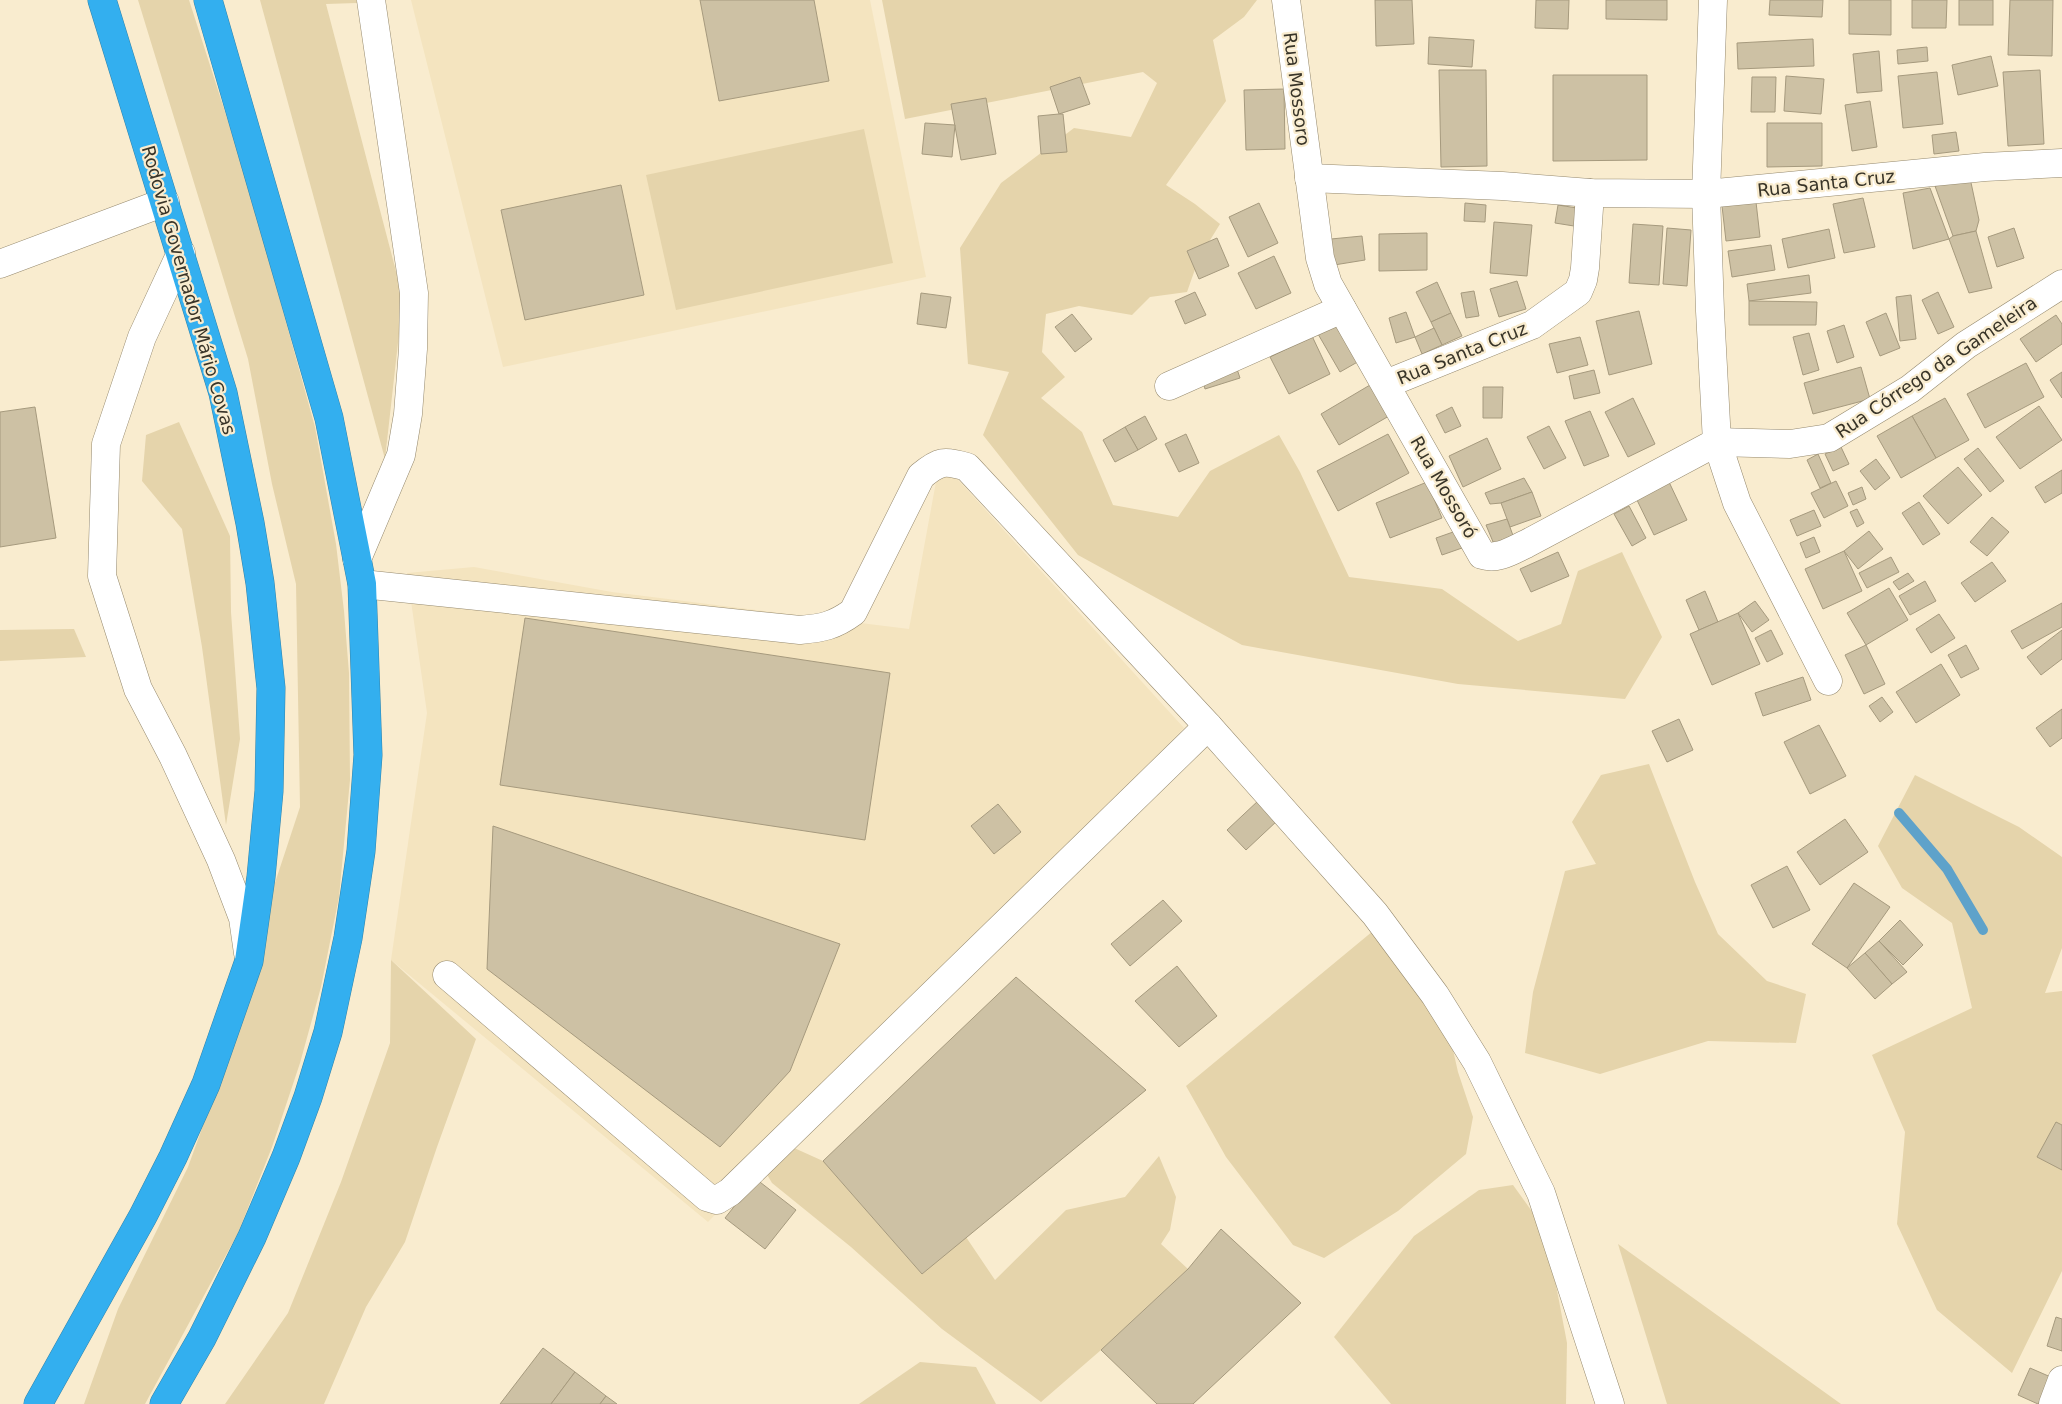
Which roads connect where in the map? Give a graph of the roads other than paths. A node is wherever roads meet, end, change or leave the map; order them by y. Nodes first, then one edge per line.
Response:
1 (102, 0) edge
2 (208, 0) edge
3 (371, 0) edge
4 (1286, 0) edge
5 (1713, 0) edge
6 (2062, 163) edge
7 (1309, 178) junction
8 (1590, 193) junction
9 (1706, 194) junction
10 (165, 202) junction
11 (181, 253) junction
12 (0, 264) edge
13 (2060, 289) edge
14 (1342, 309) junction
15 (1386, 384) junction
16 (1169, 386) dead end
17 (1718, 442) junction
18 (360, 571) junction
19 (1828, 681) dead end
20 (1208, 726) junction
21 (249, 961) junction
22 (447, 974) dead end
23 (2062, 1380) edge
24 (38, 1404) edge
25 (164, 1404) edge
26 (1610, 1404) edge
27 (2053, 1404) edge

1 - 10 highway, Rodovia Governador Mário Covas
2 - 18 highway
3 - 18 street
4 - 7 street, Rua Mossoro
5 - 9 street
6 - 9 street, Rua Santa Cruz
7 - 8 street, Rua Santa Cruz
7 - 14 street, Rua Mossoró
8 - 9 street, Rua Santa Cruz
8 - 15 street, Rua Santa Cruz
9 - 17 street
10 - 11 highway, Rodovia Governador Mário Covas
10 - 12 street
11 - 21 highway, Rodovia Governador Mário Covas
11 - 21 street
13 - 17 street, Rua Córrego da Gameleira
14 - 15 street, Rua Mossoró
14 - 16 street
15 - 17 street, Rua Mossoró
17 - 19 street
18 - 20 street
18 - 25 highway
20 - 22 street
20 - 26 street
21 - 24 highway, Rodovia Governador Mário Covas
23 - 27 street

